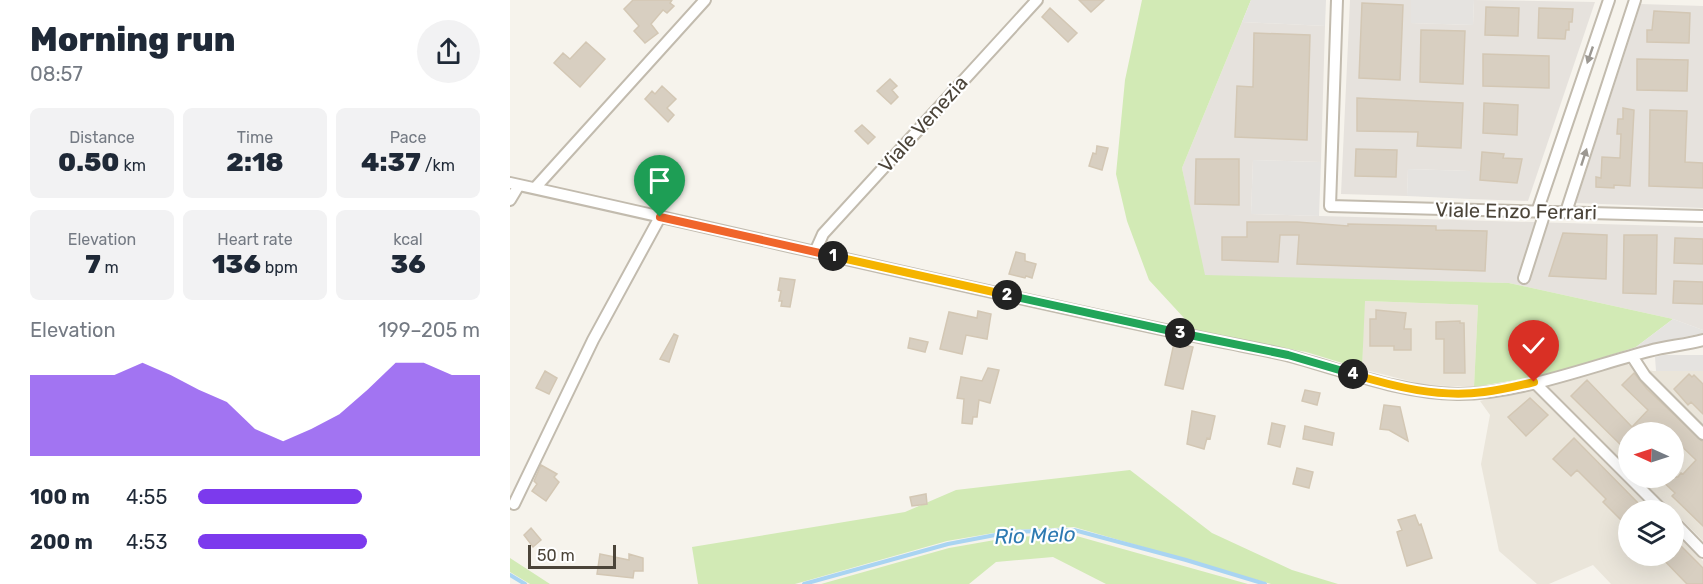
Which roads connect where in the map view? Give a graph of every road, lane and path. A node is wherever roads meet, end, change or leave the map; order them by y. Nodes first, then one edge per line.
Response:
1 (705, 0) edge
2 (1037, 0) edge
3 (1337, 0) edge
4 (1609, 0) edge
5 (1635, 0) edge
6 (514, 184) edge
7 (535, 188) junction
8 (510, 200) edge
9 (1541, 212) junction
10 (1566, 212) junction
11 (1703, 216) edge
12 (660, 217) junction
13 (815, 252) junction
14 (1524, 278) dead end
15 (1703, 340) edge
16 (1679, 346) junction
17 (1703, 348) edge
18 (1632, 356) junction
19 (1534, 382) junction
20 (1703, 434) edge
21 (1652, 500) edge
22 (514, 504) dead end
23 (1684, 532) edge
24 (1703, 552) edge

1 - 7 street
2 - 13 street, Viale Venezia
3 - 9 street, Viale Enzo Ferrari
4 -> 9 street
10 -> 5 street
6 - 7 street
6 - 8 street
7 - 12 street
9 - 10 street, Viale Enzo Ferrari
9 - 14 street
10 - 11 street, Viale Enzo Ferrari
12 - 13 street
12 - 22 street
13 - 19 street
15 - 16 street
16 - 17 street
16 - 18 street
18 - 19 street
18 - 20 street
19 - 21 street
23 - 24 street

